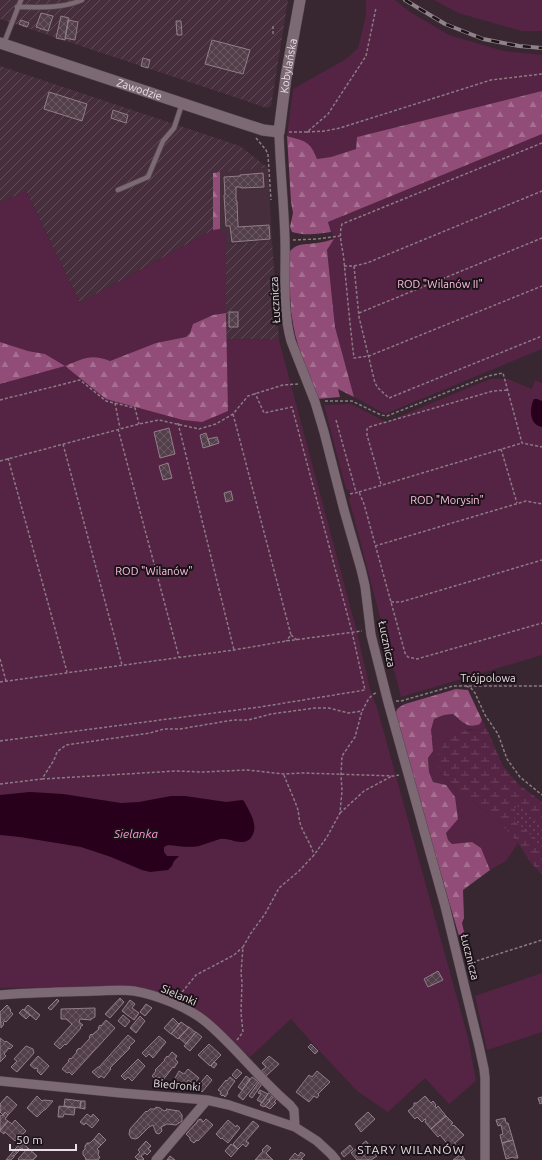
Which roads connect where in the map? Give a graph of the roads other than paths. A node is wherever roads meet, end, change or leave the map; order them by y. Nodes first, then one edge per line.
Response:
1 (20, 0) edge
2 (82, 0) edge
3 (300, 0) edge
4 (17, 7) junction
5 (2, 43) edge
6 (182, 104) junction
7 (279, 132) junction
8 (118, 190) dead end
9 (0, 995) edge
10 (0, 1081) edge
11 (207, 1100) junction
12 (295, 1127) junction
13 (156, 1160) edge
14 (336, 1160) edge
15 (485, 1160) edge

1 - 4 lane
2 - 4 lane
3 - 7 street, Kobylańska
4 - 5 lane
5 - 6 street, Zawodzie
6 - 7 street, Zawodzie
6 - 8 lane
7 - 15 street, Łucznicza
9 - 12 street, Sielanki
10 - 11 street, Biedronki
11 - 12 street, Biedronki
11 - 13 street
12 - 14 street, Biedronki

